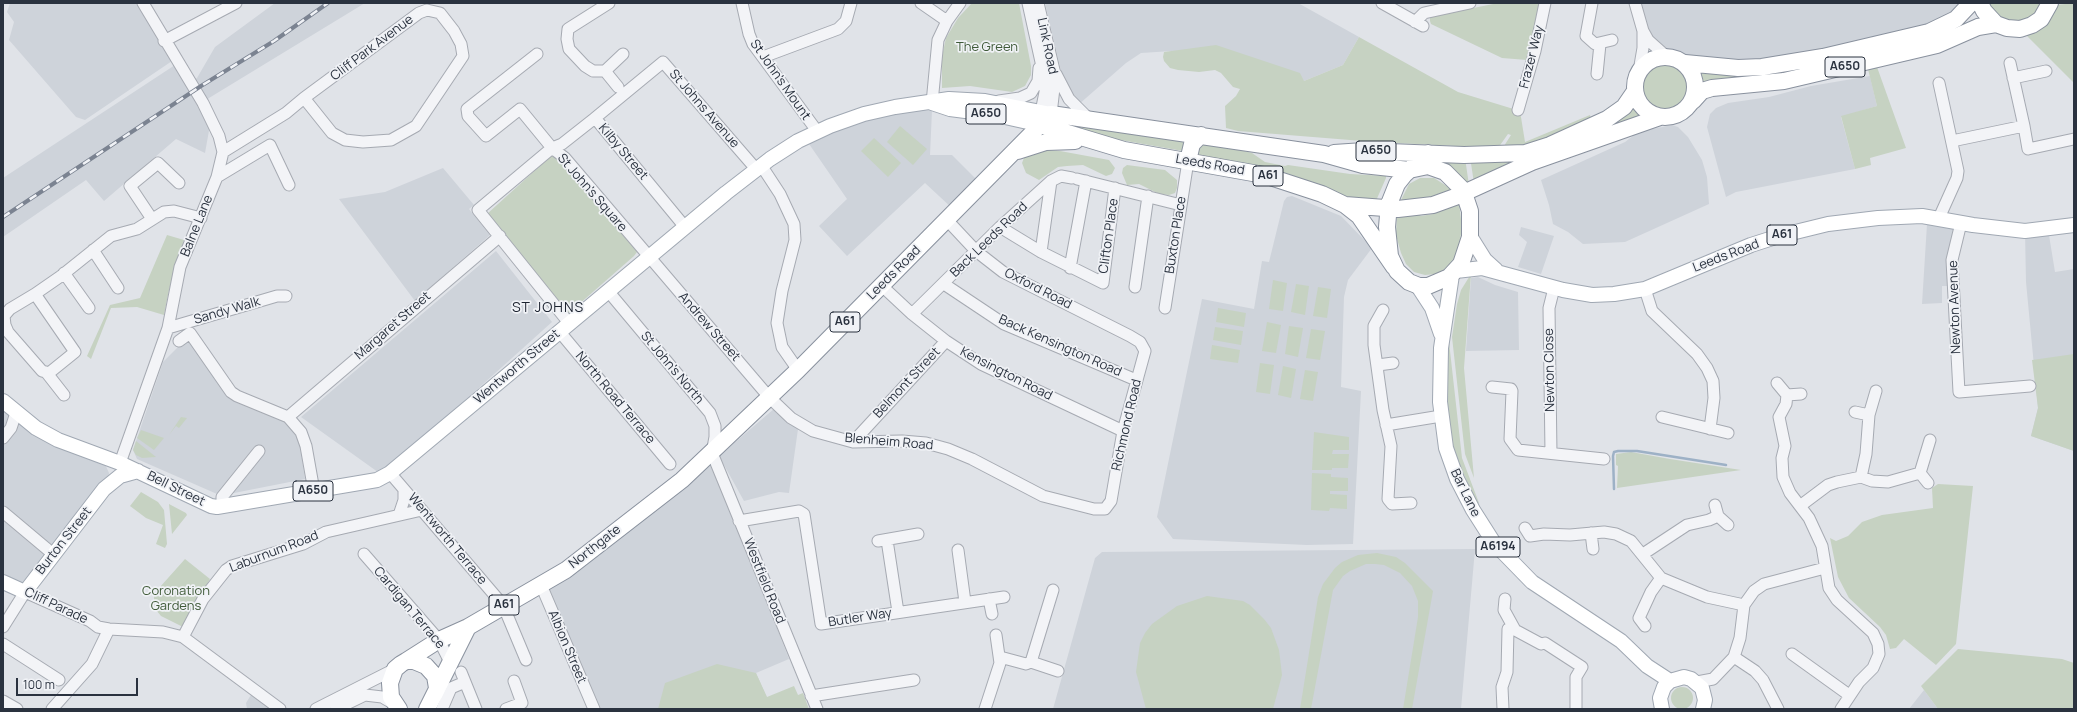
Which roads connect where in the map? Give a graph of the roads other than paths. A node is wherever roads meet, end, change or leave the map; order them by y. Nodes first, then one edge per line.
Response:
1 (143, 3) edge
2 (236, 3) edge
3 (609, 3) edge
4 (742, 3) edge
5 (851, 3) edge
6 (921, 3) edge
7 (960, 3) edge
8 (1028, 3) edge
9 (1038, 3) edge
10 (1382, 3) edge
11 (1470, 3) edge
12 (1545, 3) edge
13 (1592, 3) edge
14 (1635, 3) edge
15 (1972, 3) edge
16 (1980, 3) edge
17 (2064, 3) edge
18 (2049, 6) edge
19 (947, 21) junction
20 (1996, 24) junction
21 (1643, 31) junction
22 (1612, 40) dead end
23 (164, 41) junction
24 (1600, 44) junction
25 (1039, 53) junction
26 (537, 54) dead end
27 (623, 54) dead end
28 (1668, 56) junction
29 (762, 57) junction
30 (2010, 63) dead end
31 (1685, 64) junction
32 (1054, 70) junction
33 (1639, 71) junction
34 (2046, 71) dead end
35 (605, 72) junction
36 (1597, 74) dead end
37 (2013, 78) junction
38 (1939, 83) dead end
39 (618, 87) dead end
40 (1635, 91) junction
41 (304, 98) junction
42 (1693, 101) junction
43 (932, 102) junction
44 (991, 102) junction
45 (1518, 110) dead end
46 (1044, 117) junction
47 (1660, 117) junction
48 (595, 118) junction
49 (1089, 120) junction
50 (2024, 126) junction
51 (817, 131) junction
52 (1200, 135) junction
53 (2074, 139) edge
54 (1952, 141) junction
55 (1093, 142) junction
56 (552, 148) junction
57 (223, 152) junction
58 (1013, 153) junction
59 (1324, 154) junction
60 (1428, 154) junction
61 (1188, 161) junction
62 (758, 167) junction
63 (1410, 170) junction
64 (1504, 175) junction
65 (217, 177) junction
66 (1078, 179) junction
67 (1051, 181) junction
68 (179, 183) dead end
69 (288, 186) dead end
70 (1116, 188) junction
71 (1464, 194) junction
72 (1148, 196) junction
73 (1181, 205) junction
74 (1345, 206) junction
75 (1388, 209) junction
76 (1471, 215) junction
77 (200, 218) junction
78 (1939, 218) junction
79 (152, 219) junction
80 (947, 220) junction
81 (1961, 223) junction
82 (2074, 225) edge
83 (685, 226) junction
84 (1000, 227) junction
85 (500, 236) junction
86 (1470, 236) junction
87 (93, 250) junction
88 (976, 251) junction
89 (1041, 252) junction
90 (648, 257) junction
91 (1394, 267) junction
92 (1070, 268) junction
93 (64, 273) junction
94 (1454, 273) junction
95 (1500, 273) junction
96 (944, 284) junction
97 (1417, 285) junction
98 (882, 286) junction
99 (1135, 287) dead end
100 (118, 288) dead end
101 (1554, 288) junction
102 (1645, 289) junction
103 (608, 291) junction
104 (35, 294) junction
105 (286, 296) dead end
106 (88, 308) dead end
107 (1165, 308) dead end
108 (1384, 310) dead end
109 (912, 314) junction
110 (564, 327) junction
111 (168, 328) junction
112 (1442, 338) junction
113 (179, 341) dead end
114 (946, 341) junction
115 (1140, 342) joint
116 (1393, 363) dead end
117 (1378, 365) junction
118 (798, 370) junction
119 (46, 372) junction
120 (1136, 380) junction
121 (1777, 383) dead end
122 (1492, 386) dead end
123 (2030, 386) dead end
124 (1876, 391) dead end
125 (1801, 394) dead end
126 (64, 395) dead end
127 (1787, 395) junction
128 (769, 397) junction
129 (3, 401) edge
130 (1855, 412) dead end
131 (16, 413) junction
132 (1869, 415) junction
133 (1441, 416) junction
134 (288, 417) junction
135 (1662, 417) dead end
136 (1386, 425) junction
137 (1710, 429) junction
138 (1123, 432) junction
139 (1728, 433) dead end
140 (3, 438) edge
141 (1930, 440) dead end
142 (853, 442) junction
143 (259, 451) dead end
144 (712, 453) junction
145 (1551, 453) junction
146 (98, 455) junction
147 (1604, 459) dead end
148 (120, 463) junction
149 (670, 464) dead end
150 (138, 471) junction
151 (390, 473) junction
152 (1920, 473) junction
153 (1861, 476) junction
154 (1928, 483) dead end
155 (104, 489) junction
156 (404, 490) junction
157 (314, 491) junction
158 (1411, 503) dead end
159 (1715, 505) dead end
160 (228, 506) junction
161 (1800, 506) junction
162 (1105, 509) joint
163 (422, 510) junction
164 (3, 512) edge
165 (400, 515) junction
166 (1718, 516) junction
167 (739, 521) junction
168 (1728, 525) dead end
169 (1525, 528) dead end
170 (1591, 533) junction
171 (918, 534) dead end
172 (1593, 549) dead end
173 (958, 550) dead end
174 (53, 554) junction
175 (364, 554) dead end
176 (1643, 554) junction
177 (1825, 568) junction
178 (1661, 578) junction
179 (3, 582) edge
180 (541, 585) junction
181 (1053, 590) dead end
182 (25, 592) junction
183 (1004, 597) dead end
184 (989, 599) junction
185 (1504, 599) dead end
186 (965, 602) junction
187 (503, 605) junction
188 (1744, 605) junction
189 (898, 612) junction
190 (992, 614) dead end
191 (1645, 626) dead end
192 (468, 627) junction
193 (3, 628) edge
194 (109, 630) junction
195 (1515, 630) junction
196 (996, 635) dead end
197 (183, 637) junction
198 (439, 640) junction
199 (3, 644) edge
200 (1792, 654) dead end
201 (1000, 657) junction
202 (1734, 657) junction
203 (526, 660) dead end
204 (1030, 662) junction
205 (400, 665) junction
206 (1647, 666) junction
207 (1058, 671) dead end
208 (459, 672) junction
209 (1713, 679) junction
210 (59, 680) dead end
211 (914, 680) dead end
212 (514, 681) dead end
213 (1670, 681) junction
214 (1697, 682) junction
215 (437, 688) junction
216 (1705, 694) junction
217 (1849, 695) junction
218 (811, 696) junction
219 (1659, 702) edge
220 (396, 706) edge
221 (277, 708) edge
222 (430, 708) edge
223 (52, 709) edge
224 (316, 709) edge
225 (332, 709) edge
226 (337, 709) edge
227 (476, 709) edge
228 (506, 709) edge
229 (594, 709) edge
230 (817, 709) edge
231 (985, 709) edge
232 (1502, 709) edge
233 (1576, 709) edge
234 (1703, 709) edge
235 (1778, 709) edge
236 (1841, 709) edge

1 - 23 street, Balne Lane
2 - 23 street
3 - 35 street
4 - 29 street, St John's Mount
5 - 29 street
6 - 19 street
7 - 19 street
8 - 25 street, Link Road
9 - 32 street, Link Road
10 - 11 street
12 - 45 street, Frazer Way
13 - 24 street
14 - 21 street
15 - 31 highway, A650
16 - 20 highway
17 - 18 highway
18 - 20 highway
19 - 43 street
20 - 42 highway, A650
21 - 28 street
21 - 33 street
22 - 24 street
23 - 57 street, Balne Lane
24 - 36 street
25 - 44 street
25 - 46 street, Link Road
26 - 56 street
27 - 35 street
28 - 31 highway
28 - 33 highway
29 - 51 street, St John's Mount
30 - 37 street
31 - 42 highway
32 - 46 street, Link Road
32 - 49 street
33 - 40 highway
34 - 37 street
35 - 39 street
37 - 50 street
38 - 54 street
40 - 47 highway
40 - 60 highway, A650
41 - 41 street, Cliff Park Avenue
41 - 57 street, Cliff Park Avenue
42 - 47 highway
43 - 44 main road, A650
43 - 46 main road, A650
43 - 51 main road, A650
44 - 46 main road, A650
46 - 49 highway, Leeds Road / A61
46 - 55 highway, Leeds Road / A61
46 - 58 highway, Leeds Road / A61
47 - 64 highway
48 - 56 street, Kilby Street
48 - 62 street, St Johns Avenue
48 - 83 street, Kilby Street
49 - 52 highway, Leeds Road / A61
50 - 53 street
50 - 54 street
51 - 62 main road, A650
52 - 59 highway, Leeds Road / A61
52 - 61 highway
54 - 78 street
55 - 58 highway
55 - 61 highway, Leeds Road / A61
56 - 85 street, St John's Square
56 - 90 street, St John's Square
57 - 65 street, Balne Lane
58 - 80 highway, Leeds Road / A61
59 - 60 highway, A650
59 - 63 highway, Leeds Road / A61
60 - 63 highway, A650
61 - 73 street, Buxton Place
61 - 74 highway, Leeds Road / A61
62 - 83 main road, Wentworth Street / A650
62 - 118 street
63 - 71 highway, A61
63 - 75 highway
64 - 71 highway
64 - 76 highway
65 - 69 street
65 - 77 street, Balne Lane
66 - 67 street
66 - 70 street
66 - 92 street
67 - 84 street, Back Leeds Road
67 - 89 street
68 - 79 street
70 - 72 street
70 - 92 street, Clifton Place
71 - 75 highway
71 - 76 highway, A61
72 - 73 street
72 - 99 street
73 - 107 street, Buxton Place
74 - 75 highway
74 - 91 highway, Leeds Road / A61
75 - 91 highway
76 - 86 highway, A61
77 - 79 street
77 - 111 street, Balne Lane
78 - 81 main road, Leeds Road / A61
78 - 102 main road, Leeds Road / A61
79 - 87 street
80 - 88 street, Oxford Road
80 - 98 highway, Leeds Road / A61
81 - 82 main road, Leeds Road / A61
81 - 123 street, Newton Avenue
83 - 90 main road, Wentworth Street / A650
84 - 88 street, Back Leeds Road
84 - 89 street
85 - 110 street, St John's Square
85 - 134 street, Margaret Street
86 - 94 highway, A61
86 - 95 main road, Leeds Road / A61
87 - 93 street
87 - 100 street
88 - 96 street, Back Leeds Road
88 - 115 street, Oxford Road
89 - 92 street
90 - 103 main road, Wentworth Street / A650
90 - 128 street, Andrew Street
91 - 97 highway, A61
93 - 104 street
93 - 106 street
94 - 95 main road, Leeds Road / A61
94 - 97 highway, A61
94 - 112 main road, Bar Lane / A6194
95 - 101 main road, Leeds Road / A61
96 - 109 street, Back Leeds Road
96 - 120 street, Back Kensington Road
97 - 112 main road, Bar Lane / A6194
98 - 109 street, Kensington Road
98 - 118 highway, Leeds Road / A61
101 - 102 main road, Leeds Road / A61
101 - 145 street, Newton Close
102 - 137 street
103 - 110 main road, Wentworth Street / A650
103 - 144 street, St John's North
104 - 119 street
104 - 119 street
105 - 111 street, Sandy Walk
108 - 117 street
109 - 114 street, Kensington Road
110 - 149 street, North Road Terrace
110 - 151 main road, Wentworth Street / A650
111 - 148 street, Balne Lane
112 - 133 main road, Bar Lane / A6194
113 - 134 street
114 - 138 street, Kensington Road
114 - 142 street, Belmont Street
115 - 120 street, Richmond Road
116 - 117 street
117 - 136 street
118 - 128 highway, Leeds Road / A61
119 - 126 street
120 - 138 street, Richmond Road
121 - 127 street
122 - 145 street
124 - 132 street
125 - 127 street
127 - 161 street
128 - 142 street, Blenheim Road
128 - 144 highway, Leeds Road / A61
129 - 131 main road, A650
130 - 132 street
131 - 140 street
131 - 146 main road, A650
132 - 153 street
133 - 136 street
133 - 206 main road, Bar Lane / A6194
134 - 157 street
135 - 137 street
136 - 158 street
137 - 139 street
138 - 162 street, Richmond Road
141 - 152 street
142 - 162 street, Blenheim Road
143 - 160 street
144 - 167 street, Westfield Road
144 - 180 highway, Northgate / A61
145 - 147 street
146 - 148 main road, A650
146 - 155 main road, Burton Street
148 - 150 main road, Bell Street / A650
150 - 155 main road, Burton Street
150 - 160 main road, Bell Street / A650
151 - 156 street, Wentworth Terrace
151 - 157 main road, A650
152 - 153 street
152 - 154 street
153 - 161 street
155 - 174 main road, Burton Street
156 - 163 street, Wentworth Terrace
156 - 165 street
157 - 160 main road, A650
159 - 166 street
161 - 177 street
163 - 165 street, Laburnum Road
163 - 187 street, Wentworth Terrace
164 - 174 street
165 - 197 street, Laburnum Road
166 - 168 street
166 - 176 street
167 - 189 street, Butler Way
167 - 218 street, Westfield Road
169 - 170 street
170 - 172 street
170 - 176 street
171 - 189 street
173 - 186 street
174 - 182 main road, Burton Street
175 - 198 street, Cardigan Terrace
176 - 178 street
177 - 188 street
177 - 217 street
178 - 188 street
178 - 191 street
179 - 182 main road, Cliff Parade
180 - 187 highway, Northgate / A61
180 - 229 street, Albion Street
181 - 204 street
182 - 193 street
182 - 194 street, Cliff Parade
183 - 184 street, Butler Way
184 - 186 street, Butler Way
184 - 190 street
185 - 195 street
186 - 189 street, Butler Way
187 - 192 highway, Northgate / A61
187 - 203 street, Wentworth Terrace
188 - 202 street
192 - 198 highway, Northgate / A61
192 - 208 highway
194 - 197 street
194 - 223 street
195 - 232 street
195 - 233 street
196 - 201 street
197 - 221 street
198 - 205 highway, Northgate / A61
198 - 208 street, Cardigan Terrace
199 - 210 street
200 - 217 street
201 - 204 street
201 - 231 street
202 - 209 street
202 - 235 street
204 - 207 street
205 - 215 highway
205 - 220 highway
205 - 224 street, Northgate
206 - 213 main road, Bar Lane / A6194
206 - 219 main road, Bar Lane / A6194
208 - 215 highway
208 - 222 street
208 - 227 street, Cardigan Terrace
209 - 214 street
209 - 216 street
211 - 218 street
212 - 228 street
213 - 214 main road
213 - 219 main road, A6194
214 - 216 main road
215 - 222 highway
216 - 234 main road
217 - 236 street
218 - 230 street, Westfield Road
220 - 226 street
225 - 226 street

